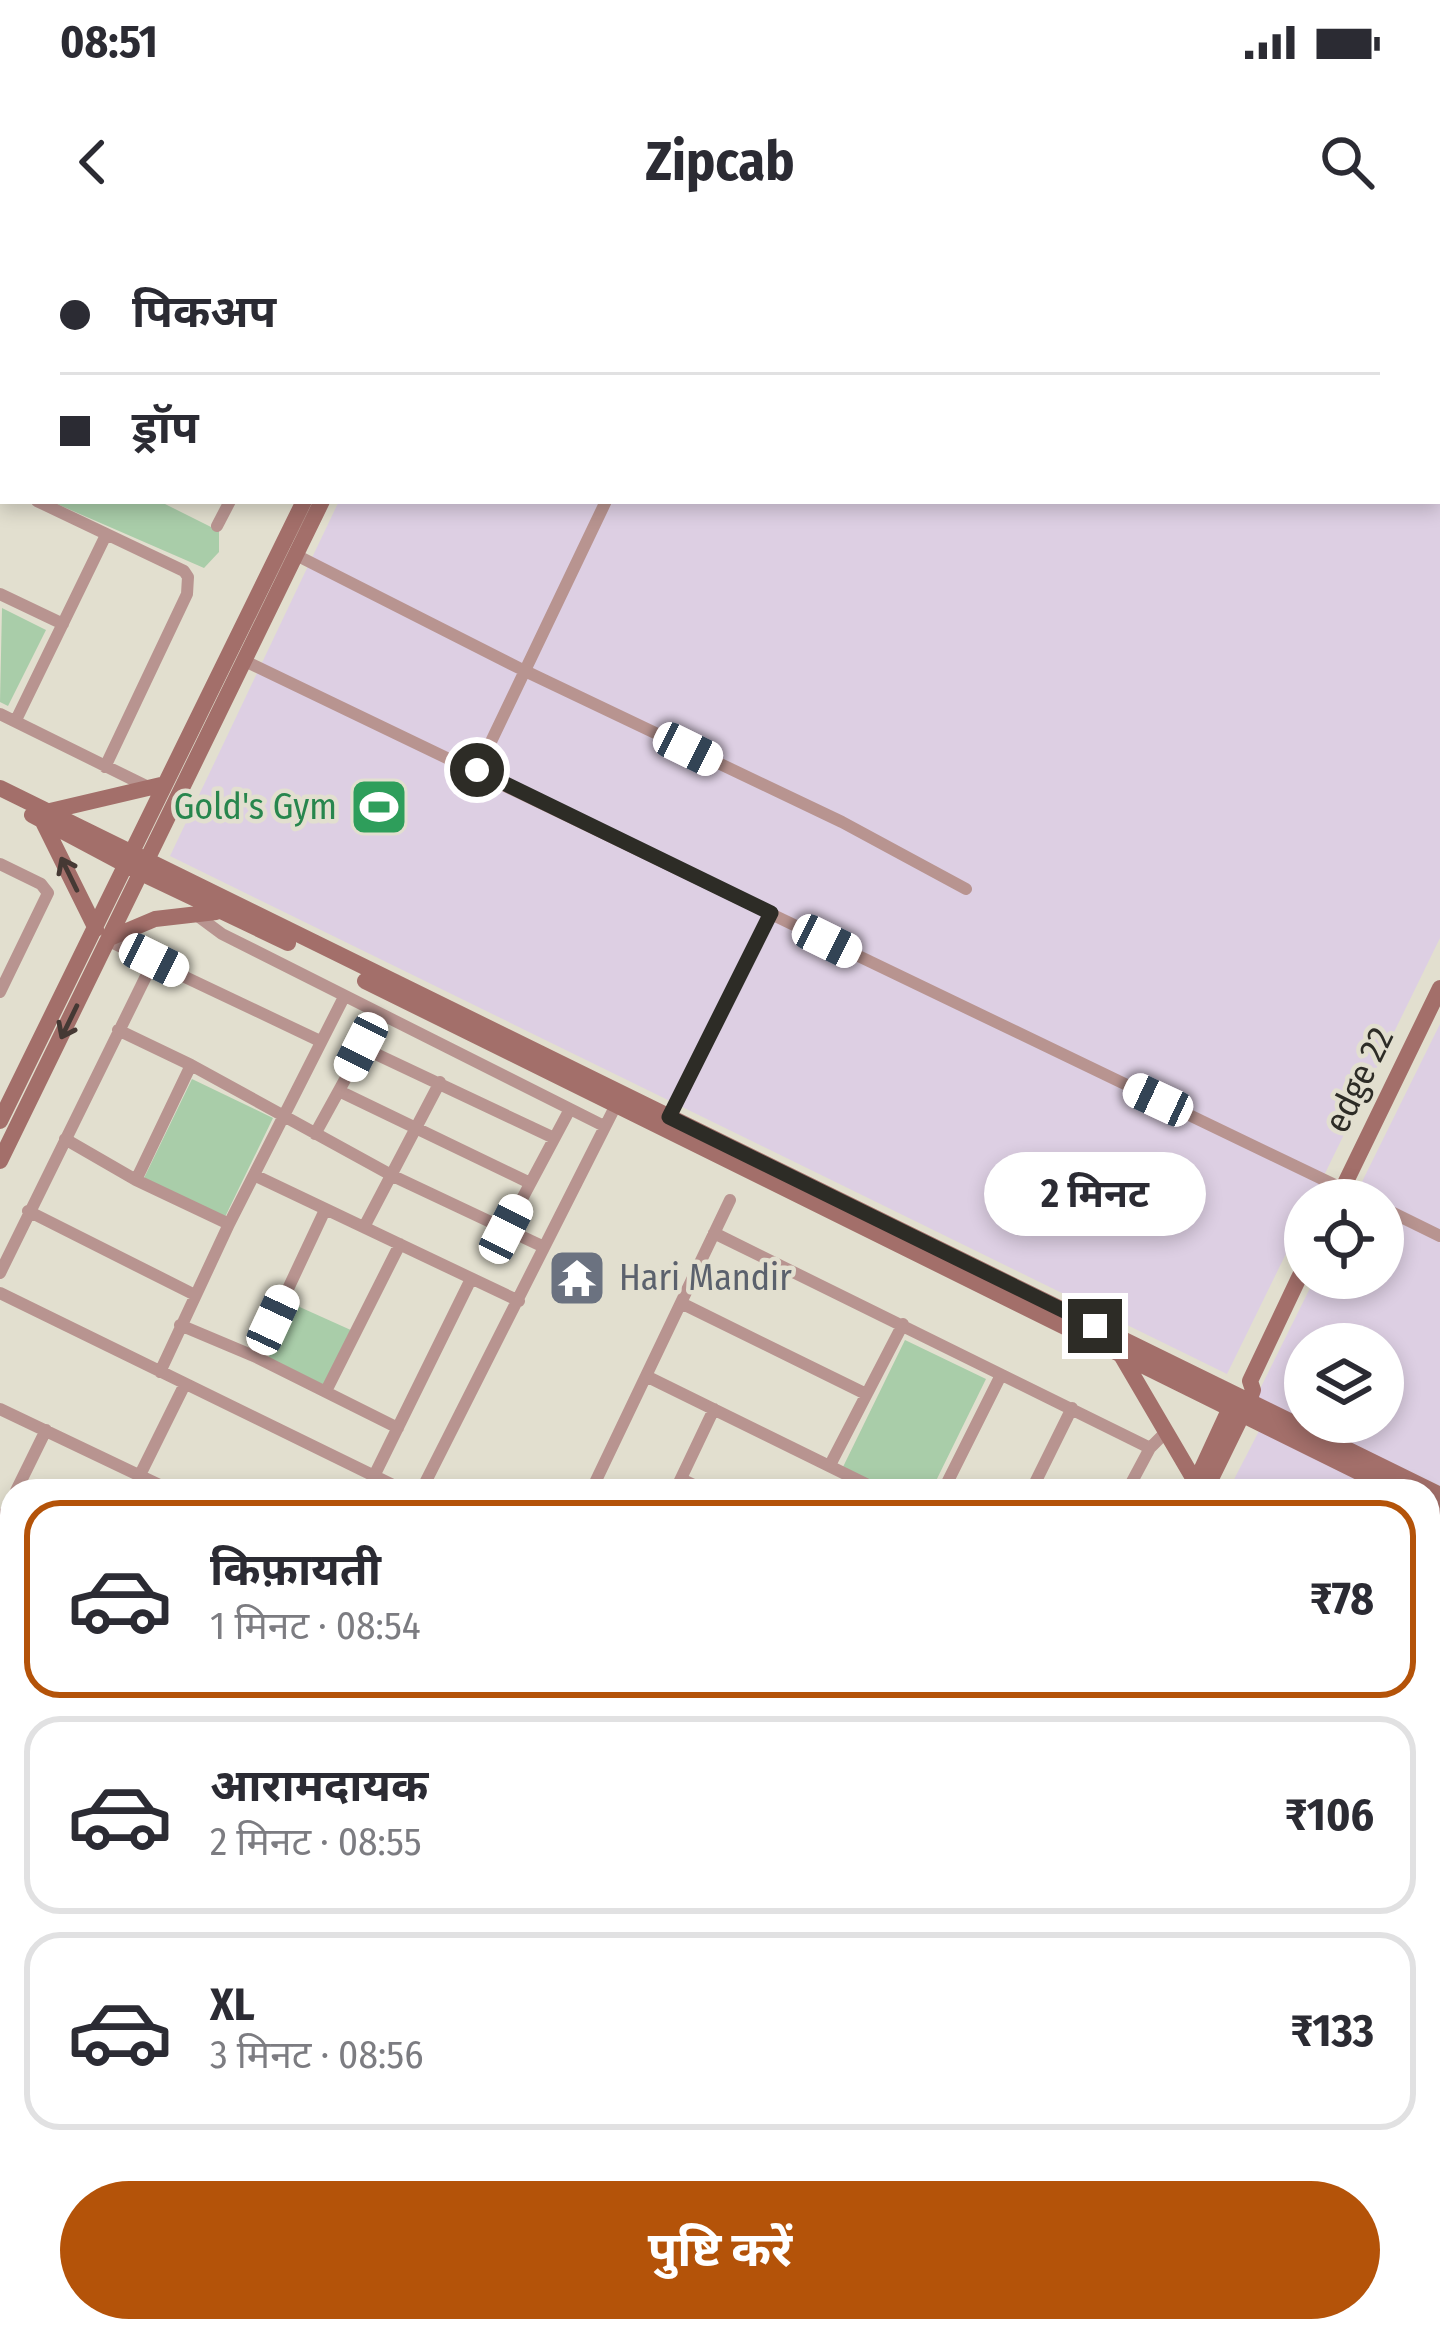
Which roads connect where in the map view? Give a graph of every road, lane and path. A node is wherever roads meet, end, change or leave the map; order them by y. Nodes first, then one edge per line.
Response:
1 (43, 504) edge
2 (228, 504) edge
3 (303, 504) edge
4 (321, 504) edge
5 (605, 504) edge
6 (217, 526) dead end
7 (105, 537) junction
8 (296, 555) junction
9 (0, 594) edge
10 (63, 624) junction
11 (245, 662) junction
12 (523, 670) junction
13 (0, 714) edge
14 (16, 720) junction
15 (105, 767) junction
16 (477, 770) junction
17 (157, 786) junction
18 (0, 788) edge
19 (0, 800) edge
20 (45, 815) junction
21 (135, 861) junction
22 (0, 864) edge
23 (966, 889) dead end
24 (192, 912) junction
25 (223, 912) junction
26 (771, 913) junction
27 (105, 936) junction
28 (154, 960) junction
29 (7, 961) edge
30 (1440, 988) edge
31 (0, 992) edge
32 (344, 997) junction
33 (380, 1016) junction
34 (118, 1030) junction
35 (320, 1040) junction
36 (361, 1047) junction
37 (191, 1065) junction
38 (440, 1082) junction
39 (339, 1091) junction
40 (619, 1100) junction
41 (569, 1108) junction
42 (283, 1114) junction
43 (669, 1117) junction
44 (0, 1120) edge
45 (604, 1126) junction
46 (418, 1129) junction
47 (315, 1134) junction
48 (554, 1138) junction
49 (65, 1139) junction
50 (0, 1161) edge
51 (254, 1174) junction
52 (393, 1176) junction
53 (1310, 1179) edge
54 (1347, 1179) edge
55 (136, 1180) junction
56 (530, 1183) junction
57 (730, 1200) dead end
58 (325, 1210) junction
59 (28, 1211) junction
60 (1404, 1218) edge
61 (229, 1224) junction
62 (364, 1227) junction
63 (506, 1229) junction
64 (714, 1233) junction
65 (1440, 1235) edge
66 (400, 1244) junction
67 (544, 1247) junction
68 (0, 1274) edge
69 (471, 1279) junction
70 (0, 1293) edge
71 (195, 1295) junction
72 (1289, 1299) edge
73 (519, 1300) junction
74 (680, 1303) junction
75 (903, 1324) junction
76 (180, 1325) junction
77 (1121, 1355) junction
78 (256, 1357) junction
79 (160, 1372) junction
80 (1001, 1375) junction
81 (646, 1376) junction
82 (184, 1386) junction
83 (326, 1391) junction
84 (866, 1394) junction
85 (1239, 1405) junction
86 (1072, 1408) junction
87 (0, 1409) edge
88 (714, 1409) junction
89 (398, 1428) junction
90 (46, 1430) junction
91 (1164, 1434) junction
92 (1150, 1448) junction
93 (830, 1465) junction
94 (140, 1475) junction
95 (374, 1476) junction
96 (22, 1479) edge
97 (138, 1479) edge
98 (148, 1479) edge
99 (380, 1479) edge
100 (427, 1479) edge
101 (597, 1479) edge
102 (681, 1479) edge
103 (857, 1479) edge
104 (949, 1479) edge
105 (1037, 1479) edge
106 (1133, 1479) edge
107 (1192, 1479) edge
108 (1202, 1479) edge
109 (1374, 1479) edge
110 (1404, 1479) edge

1 - 7 street
2 - 6 street
3 - 17 main road
4 - 8 main road
5 - 12 street
7 - 10 street
7 - 15 street
8 - 11 main road
8 - 12 street
9 - 10 street
10 - 14 street
11 - 16 street
11 - 21 main road
12 - 16 street
12 - 23 street
13 - 14 street
14 - 15 street
15 - 17 street
16 - 26 street
17 - 20 main road
17 - 21 main road
18 - 20 main road
19 - 20 main road
20 - 21 main road
27 -> 20 main road
21 - 25 main road
21 - 27 main road
21 - 40 main road
22 - 29 street
24 - 25 main road
24 - 27 main road
24 - 32 street
25 - 40 main road
26 - 43 street
26 - 53 street
27 - 28 street
27 - 44 main road
27 -> 50 main road
28 - 34 street
28 - 35 street
29 - 31 street
30 - 54 main road, edge 22
32 - 33 street
32 - 35 street
33 - 36 street
33 - 41 street
34 - 37 street
34 - 49 street
35 - 42 street
36 - 38 street
36 - 39 street
37 - 42 street
37 - 55 street
38 - 46 street
38 - 48 street
39 - 46 street
39 - 47 street
40 - 43 main road
40 - 45 street
40 - 77 main road
41 - 45 street
41 - 48 street
42 - 47 street
42 - 51 street
43 - 85 main road
45 - 67 street
46 - 52 street
46 - 56 street
47 - 52 street
48 - 56 street
49 - 55 street
49 - 59 street
51 - 58 street
51 - 61 street
52 - 62 street
52 - 63 street
55 - 61 street
56 - 63 street
57 - 64 street
58 - 62 street
58 - 78 street
59 - 68 street
59 - 71 street
60 - 65 street
61 - 71 street
62 - 66 street
63 - 67 street
64 - 74 street
64 - 75 street
66 - 69 street
66 - 83 street
67 - 73 street
69 - 73 street
69 - 89 street
70 - 79 street
71 - 76 street
72 - 85 main road
73 - 100 street
74 - 81 street
74 - 84 street
75 - 80 street
75 - 84 street
76 - 78 street
76 - 79 street
77 - 85 main road
77 - 91 main road
78 - 83 street
79 - 82 street
80 - 86 street
80 - 104 street
81 - 88 street
81 - 101 street
82 - 94 street
82 - 95 street
83 - 89 street
84 - 93 street
85 - 108 main road
85 - 109 main road
85 - 110 main road
86 - 92 street
86 - 105 street
87 - 90 street
88 - 93 street
88 - 102 street
89 - 95 street
90 - 94 street
90 - 96 street
91 - 92 street
91 - 107 main road
92 - 106 street
93 - 103 street
94 - 97 street
94 - 98 street
95 - 99 street

